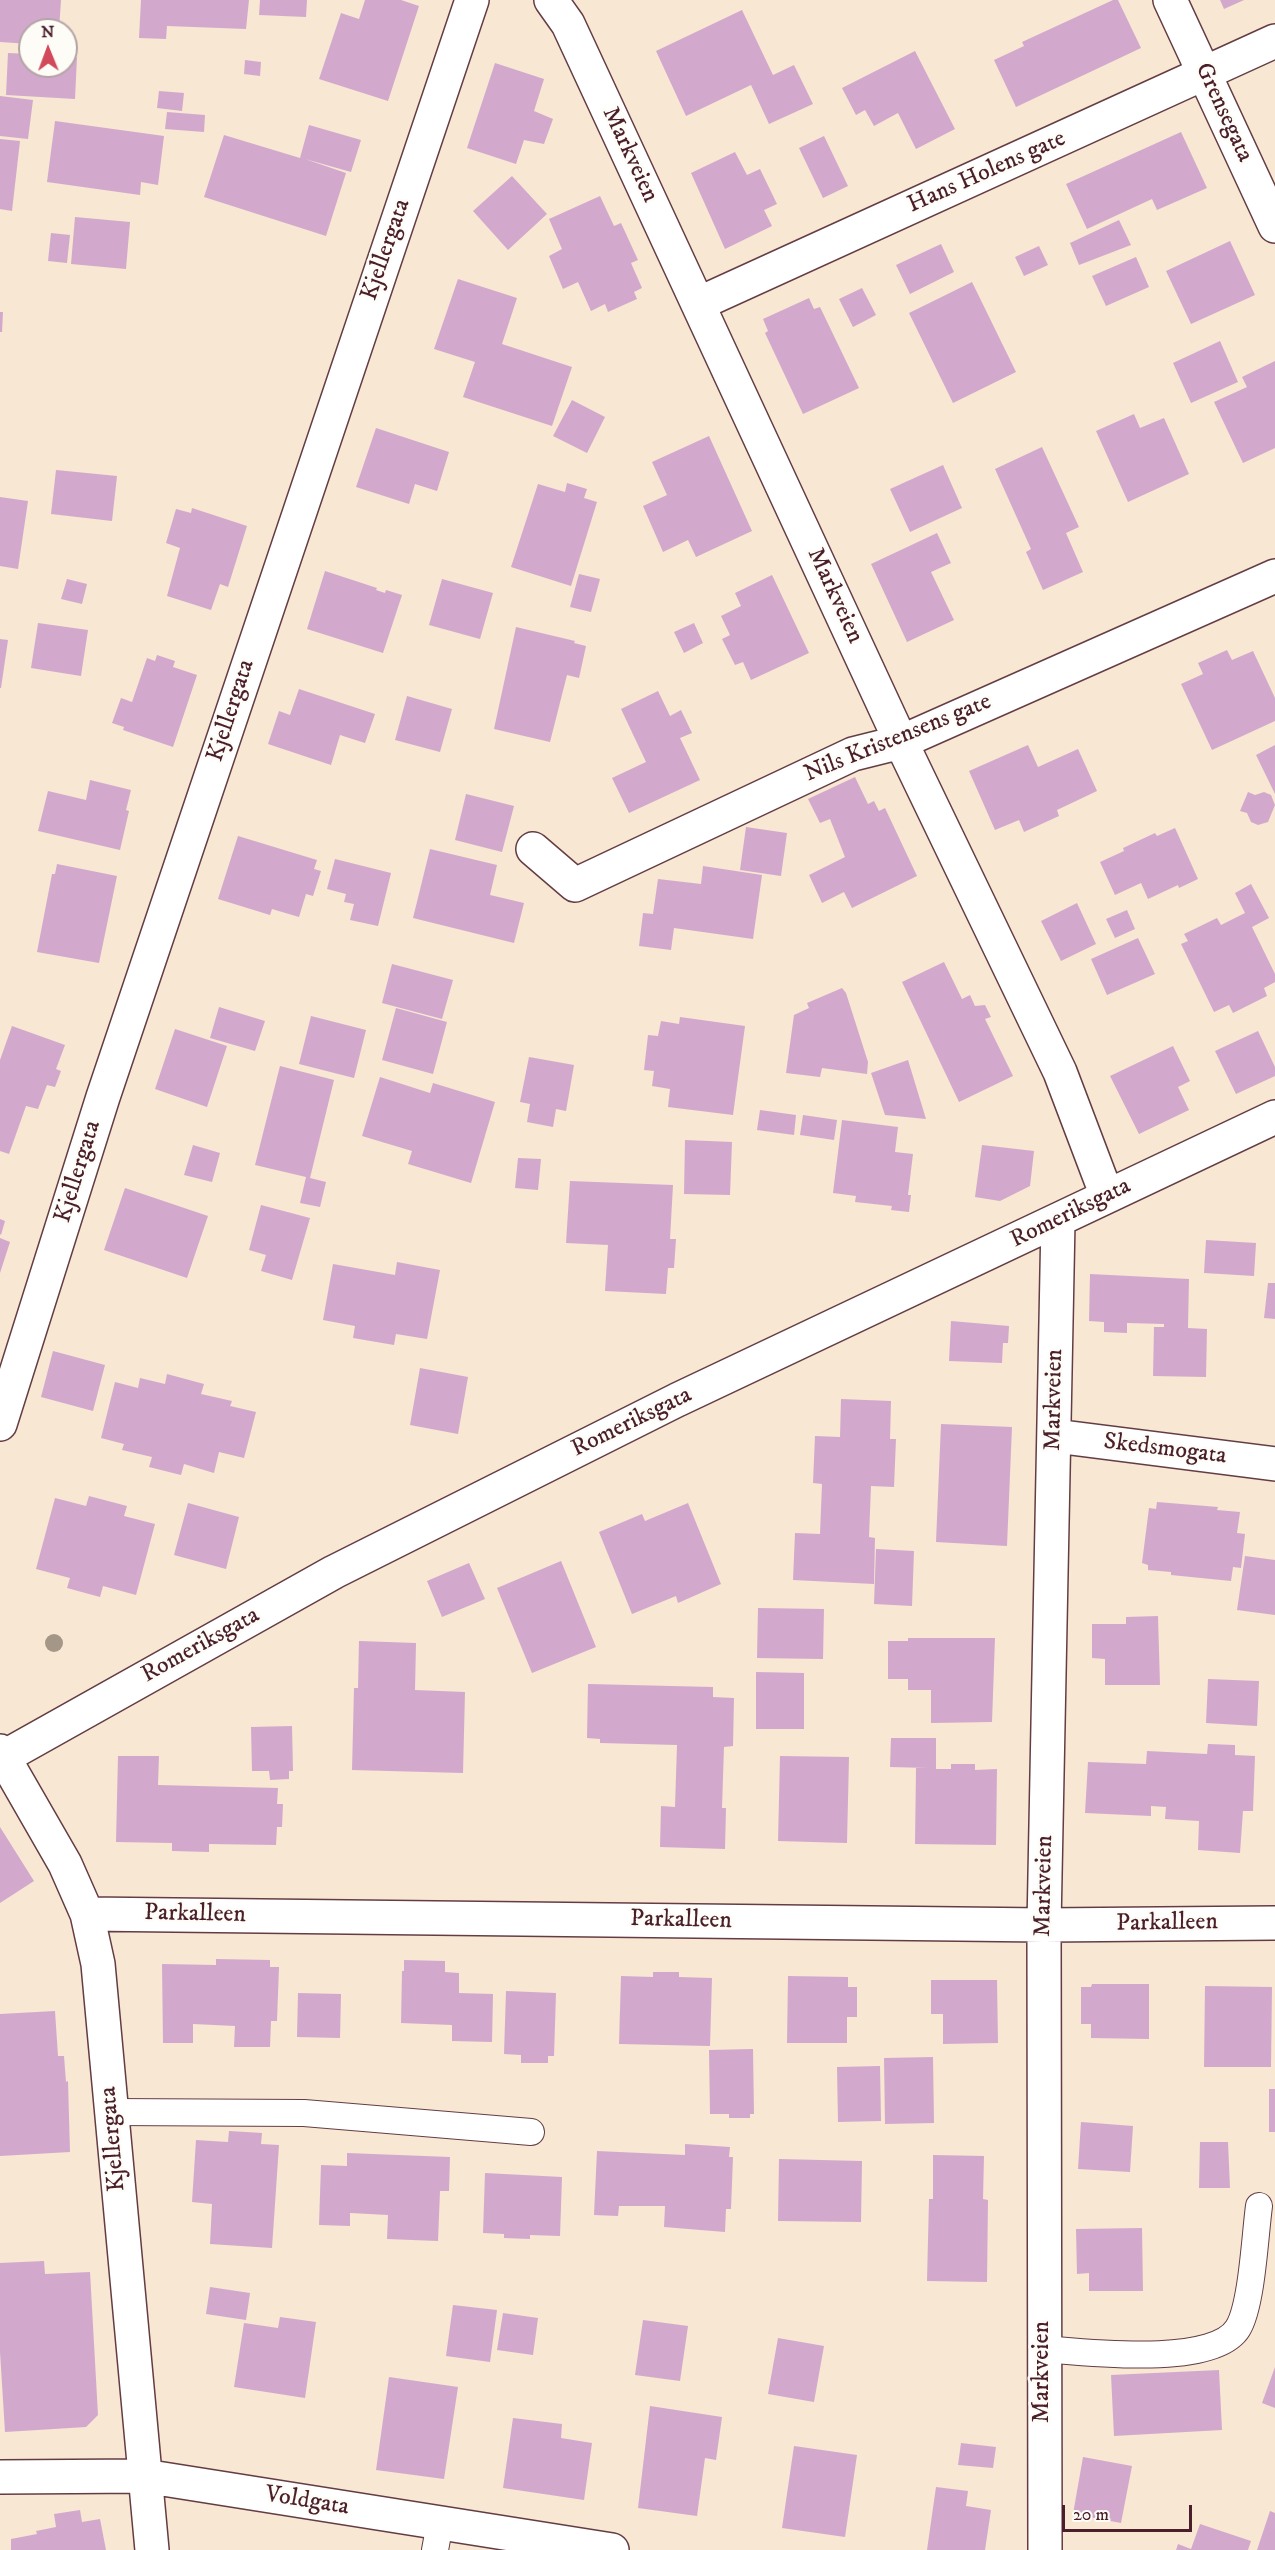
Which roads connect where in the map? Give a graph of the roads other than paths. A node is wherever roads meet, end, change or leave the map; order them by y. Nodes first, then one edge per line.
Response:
1 (472, 0) edge
2 (551, 0) edge
3 (1170, 0) edge
4 (1275, 42) edge
5 (1205, 75) junction
6 (1275, 226) edge
7 (699, 304) junction
8 (1275, 576) edge
9 (901, 742) junction
10 (533, 849) dead end
11 (1275, 1117) edge
12 (1107, 1196) junction
13 (1058, 1221) junction
14 (0, 1424) edge
15 (1054, 1436) junction
16 (1275, 1464) edge
17 (2, 1754) edge
18 (87, 1914) junction
19 (1275, 1923) edge
20 (1044, 1925) junction
21 (111, 2112) junction
22 (531, 2132) dead end
23 (1259, 2206) dead end
24 (1043, 2349) junction
25 (144, 2476) junction
26 (0, 2477) edge
27 (438, 2536) edge
28 (152, 2550) edge
29 (612, 2550) edge
30 (1045, 2550) edge

1 - 14 street, Kjellergata
2 - 7 street, Markveien
3 - 5 street, Grensegata
4 - 5 street, Hans Holens gate
5 - 6 street, Grensegata
5 - 7 street, Hans Holens gate
7 - 9 street, Markveien
8 - 9 street, Nils Kristensens gate
9 - 10 street, Nils Kristensens gate
9 - 12 street, Markveien
11 - 12 street, Romeriksgata
12 - 13 street, Romeriksgata
13 - 15 street, Markveien
13 - 17 street, Romeriksgata
15 - 16 street, Skedsmogata
15 - 20 street, Markveien
17 - 18 street, Kjellergata
18 - 20 street, Parkalleen
18 - 21 street, Kjellergata
19 - 20 street, Parkalleen
20 - 24 street, Markveien
21 - 22 lane
21 - 25 street, Kjellergata
23 - 24 lane
24 - 30 street, Markveien
25 - 26 street, Voldgata
25 - 27 street, Voldgata
25 - 28 street, Kjellergata
27 - 29 street, Voldgata

